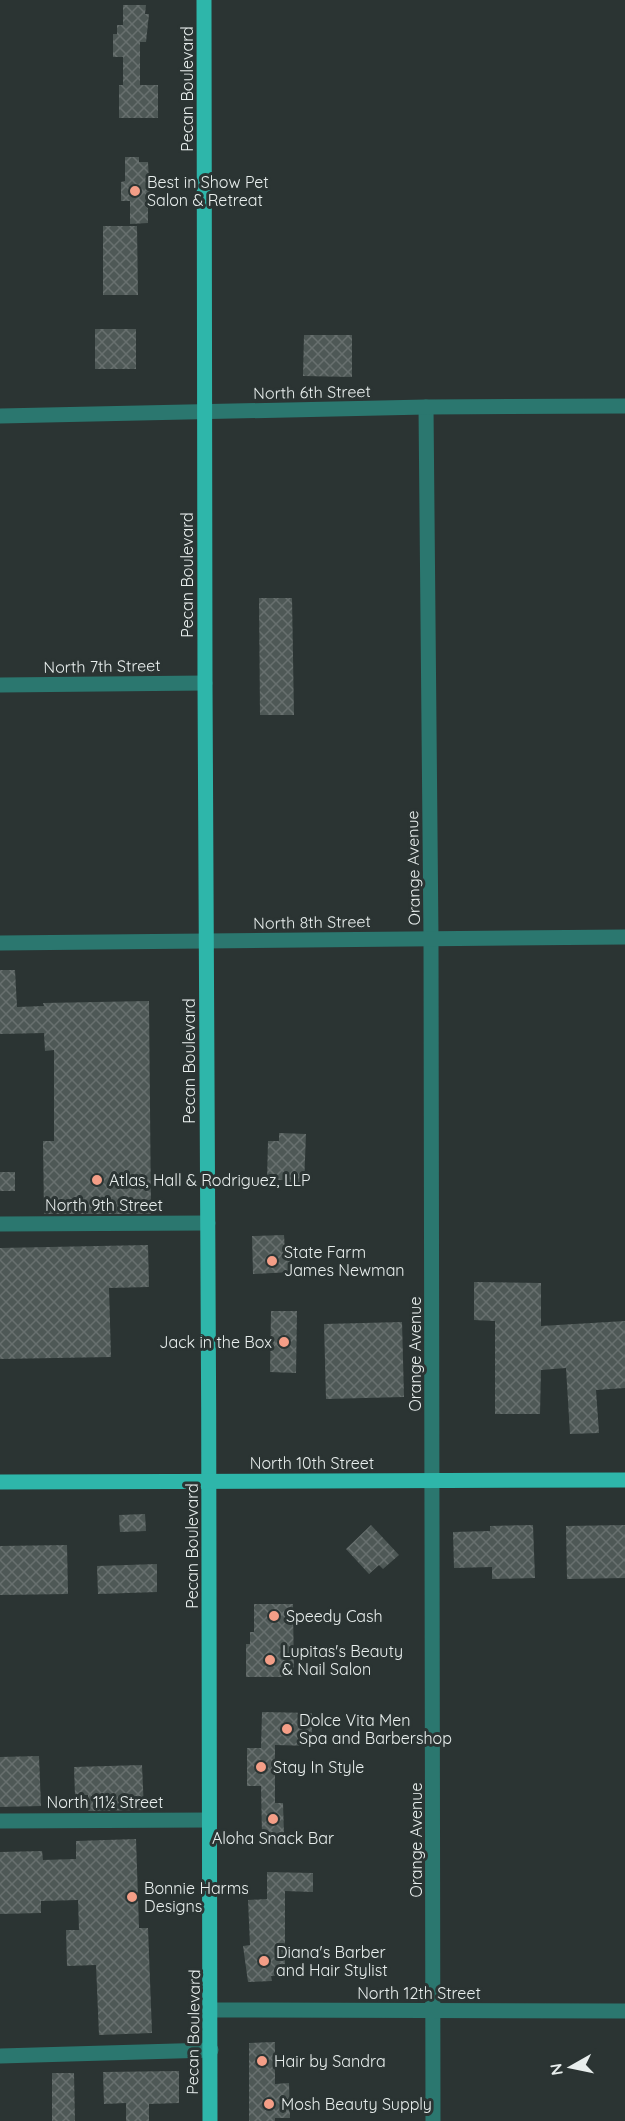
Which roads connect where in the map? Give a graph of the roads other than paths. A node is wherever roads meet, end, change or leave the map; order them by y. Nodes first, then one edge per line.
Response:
1 (204, 0) edge
2 (625, 406) edge
3 (426, 407) junction
4 (206, 413) junction
5 (0, 416) edge
6 (205, 683) junction
7 (0, 685) edge
8 (625, 937) edge
9 (431, 938) junction
10 (207, 941) junction
11 (0, 943) edge
12 (208, 1223) junction
13 (0, 1224) edge
14 (625, 1480) edge
15 (211, 1481) junction
16 (433, 1481) junction
17 (0, 1482) edge
18 (209, 1820) junction
19 (0, 1821) edge
20 (213, 2010) junction
21 (434, 2011) junction
22 (625, 2011) edge
23 (211, 2050) junction
24 (0, 2056) edge
25 (210, 2121) edge
26 (434, 2121) edge

1 - 4 main road, Pecan Boulevard
2 - 3 street, North 6th Street
3 - 4 street, North 6th Street
3 - 9 street, Orange Avenue
4 - 5 street, North 6th Street
4 - 6 main road, Pecan Boulevard
6 - 7 street, North 7th Street
6 - 10 main road, Pecan Boulevard
8 - 9 street, North 8th Street
9 - 10 street, North 8th Street
9 - 16 street, Orange Avenue
10 - 11 street, North 8th Street
10 - 12 main road, Pecan Boulevard
12 - 13 street, North 9th Street
12 - 15 main road, Pecan Boulevard
14 - 16 main road, North 10th Street
15 - 16 main road, North 10th Street
15 - 17 main road, North 10th Street
15 - 18 main road, Pecan Boulevard
16 - 21 street, Orange Avenue
18 - 19 street, North 11½ Street
18 - 20 main road, Pecan Boulevard
20 - 21 street, North 12th Street
20 - 23 main road, Pecan Boulevard
21 - 22 street, North 12th Street
21 - 26 street, Orange Avenue
23 - 24 street
23 - 25 main road, Pecan Boulevard

